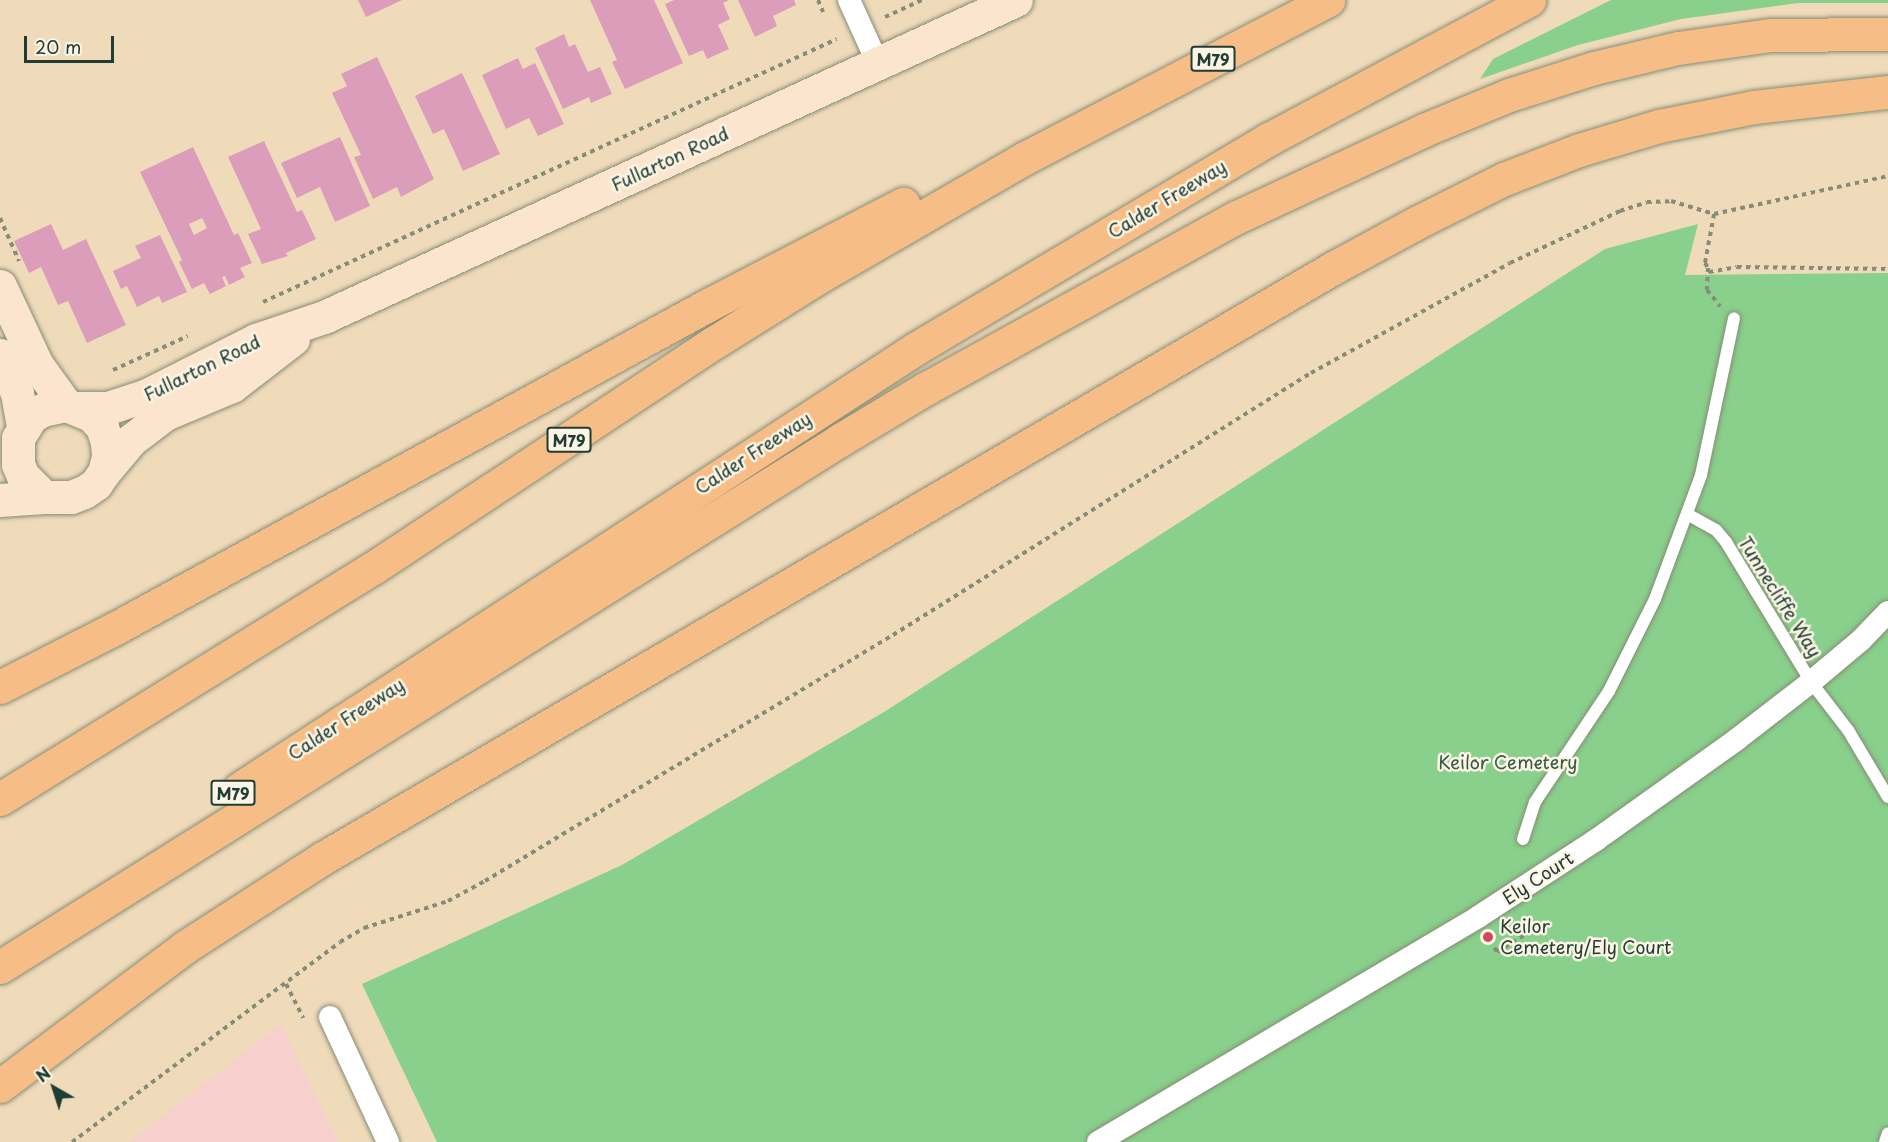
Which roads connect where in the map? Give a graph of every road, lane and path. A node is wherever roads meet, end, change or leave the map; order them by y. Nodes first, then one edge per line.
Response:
1 (849, 0) edge
2 (922, 0) edge
3 (1016, 0) edge
4 (1323, 0) edge
5 (1328, 0) edge
6 (1529, 0) edge
7 (1280, 23) junction
8 (862, 27) junction
9 (1888, 33) edge
10 (878, 64) junction
11 (1888, 92) edge
12 (1145, 94) junction
13 (1888, 176) edge
14 (1714, 214) junction
15 (1888, 269) edge
16 (1709, 272) junction
17 (0, 286) edge
18 (253, 306) dead end
19 (324, 317) junction
20 (1734, 318) joint
21 (199, 331) dead end
22 (0, 355) edge
23 (102, 375) dead end
24 (72, 406) junction
25 (14, 441) edge
26 (104, 472) junction
27 (44, 497) junction
28 (0, 500) edge
29 (1687, 514) junction
30 (1888, 612) edge
31 (1811, 682) junction
32 (0, 687) edge
33 (1888, 797) edge
34 (0, 799) edge
35 (1522, 838) dead end
36 (0, 943) edge
37 (0, 967) edge
38 (286, 984) junction
39 (330, 1017) dead end
40 (305, 1023) dead end
41 (0, 1086) edge
42 (1888, 1133) edge
43 (72, 1142) edge
44 (388, 1142) edge
45 (1098, 1142) edge
46 (1886, 1142) edge

1 - 8 street
2 - 8 path
3 - 10 main road, Fullarton Road
4 - 7 highway
5 - 7 highway, M79
6 - 36 highway, Calder Freeway / M79
7 - 12 highway, M79
8 - 10 street
8 - 18 path
9 - 37 highway
10 - 19 main road, Fullarton Road
11 - 41 highway
12 - 32 highway
12 - 34 highway, M79
13 - 14 path
14 - 16 path
14 - 38 path
15 - 16 path
16 - 20 path
17 - 24 main road
19 - 24 main road, Fullarton Road
19 - 26 main road, Fullarton Road
20 - 29 lane
21 - 23 path
22 - 25 main road
24 - 25 main road
24 - 26 main road
25 - 27 main road
26 - 27 main road
27 - 28 main road
29 - 31 lane, Tunnecliffe Way
29 - 35 lane
30 - 31 street, Ely Court
31 - 33 lane, Tunnecliffe Way
31 - 45 street, Ely Court
38 - 40 path
38 - 43 path
39 - 44 street
42 - 46 lane

